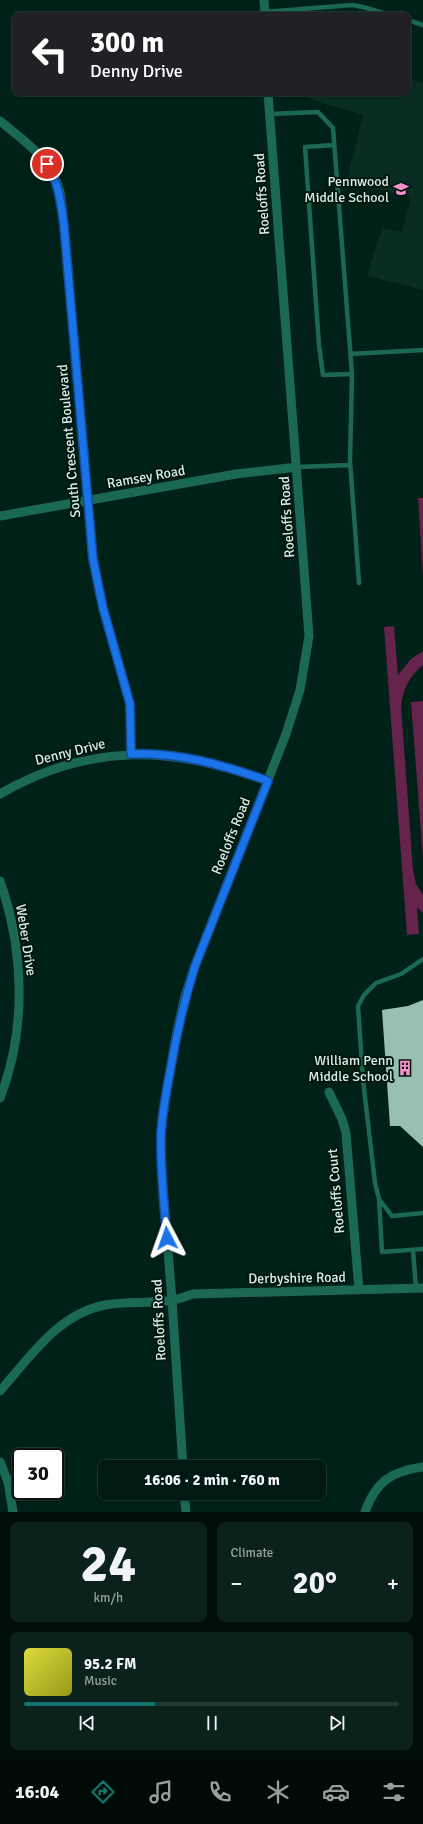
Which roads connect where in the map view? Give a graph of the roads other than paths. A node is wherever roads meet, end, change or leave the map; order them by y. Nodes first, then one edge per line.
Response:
1 (264, 0) edge
2 (264, 12) edge
3 (275, 12) edge
4 (380, 12) edge
5 (411, 21) edge
6 (423, 25) edge
7 (268, 96) edge
8 (270, 114) junction
9 (0, 121) edge
10 (334, 145) junction
11 (423, 350) edge
12 (350, 354) junction
13 (352, 374) junction
14 (350, 466) junction
15 (297, 467) junction
16 (88, 502) junction
17 (0, 516) edge
18 (359, 583) dead end
19 (131, 754) junction
20 (268, 781) junction
21 (0, 794) edge
22 (0, 881) edge
23 (423, 959) edge
24 (329, 1092) dead end
25 (0, 1098) edge
26 (379, 1199) junction
27 (423, 1213) edge
28 (423, 1249) edge
29 (412, 1250) junction
30 (419, 1288) edge
31 (359, 1290) junction
32 (172, 1300) junction
33 (0, 1391) edge
34 (183, 1460) edge
35 (0, 1462) edge
36 (423, 1467) edge
37 (185, 1500) edge
38 (13, 1512) edge
39 (186, 1512) edge
40 (365, 1512) edge

1 - 2 street
3 - 4 lane
5 - 6 lane
7 - 8 street, Roeloffs Road
8 - 10 lane
8 - 15 street, Roeloffs Road
9 - 16 street, South Crescent Boulevard
10 - 12 lane
10 - 13 lane
11 - 12 lane
12 - 13 lane
13 - 14 lane
14 - 15 lane
14 - 18 lane
15 - 16 street, Ramsey Road
15 - 20 street, Roeloffs Road
16 - 17 street, Ramsey Road
16 - 19 street, South Crescent Boulevard
19 - 20 street, Denny Drive
19 - 21 street, Denny Drive
20 - 32 street, Roeloffs Road
22 - 25 street, Weber Drive
23 - 26 lane
24 - 31 street, Roeloffs Court
26 - 27 lane
26 - 29 lane
28 - 29 lane
29 - 30 lane
30 - 31 street, Derbyshire Road
31 - 32 street, Derbyshire Road
32 - 33 street
32 - 34 street, Roeloffs Road
35 - 38 street
36 - 40 street
37 - 39 street

